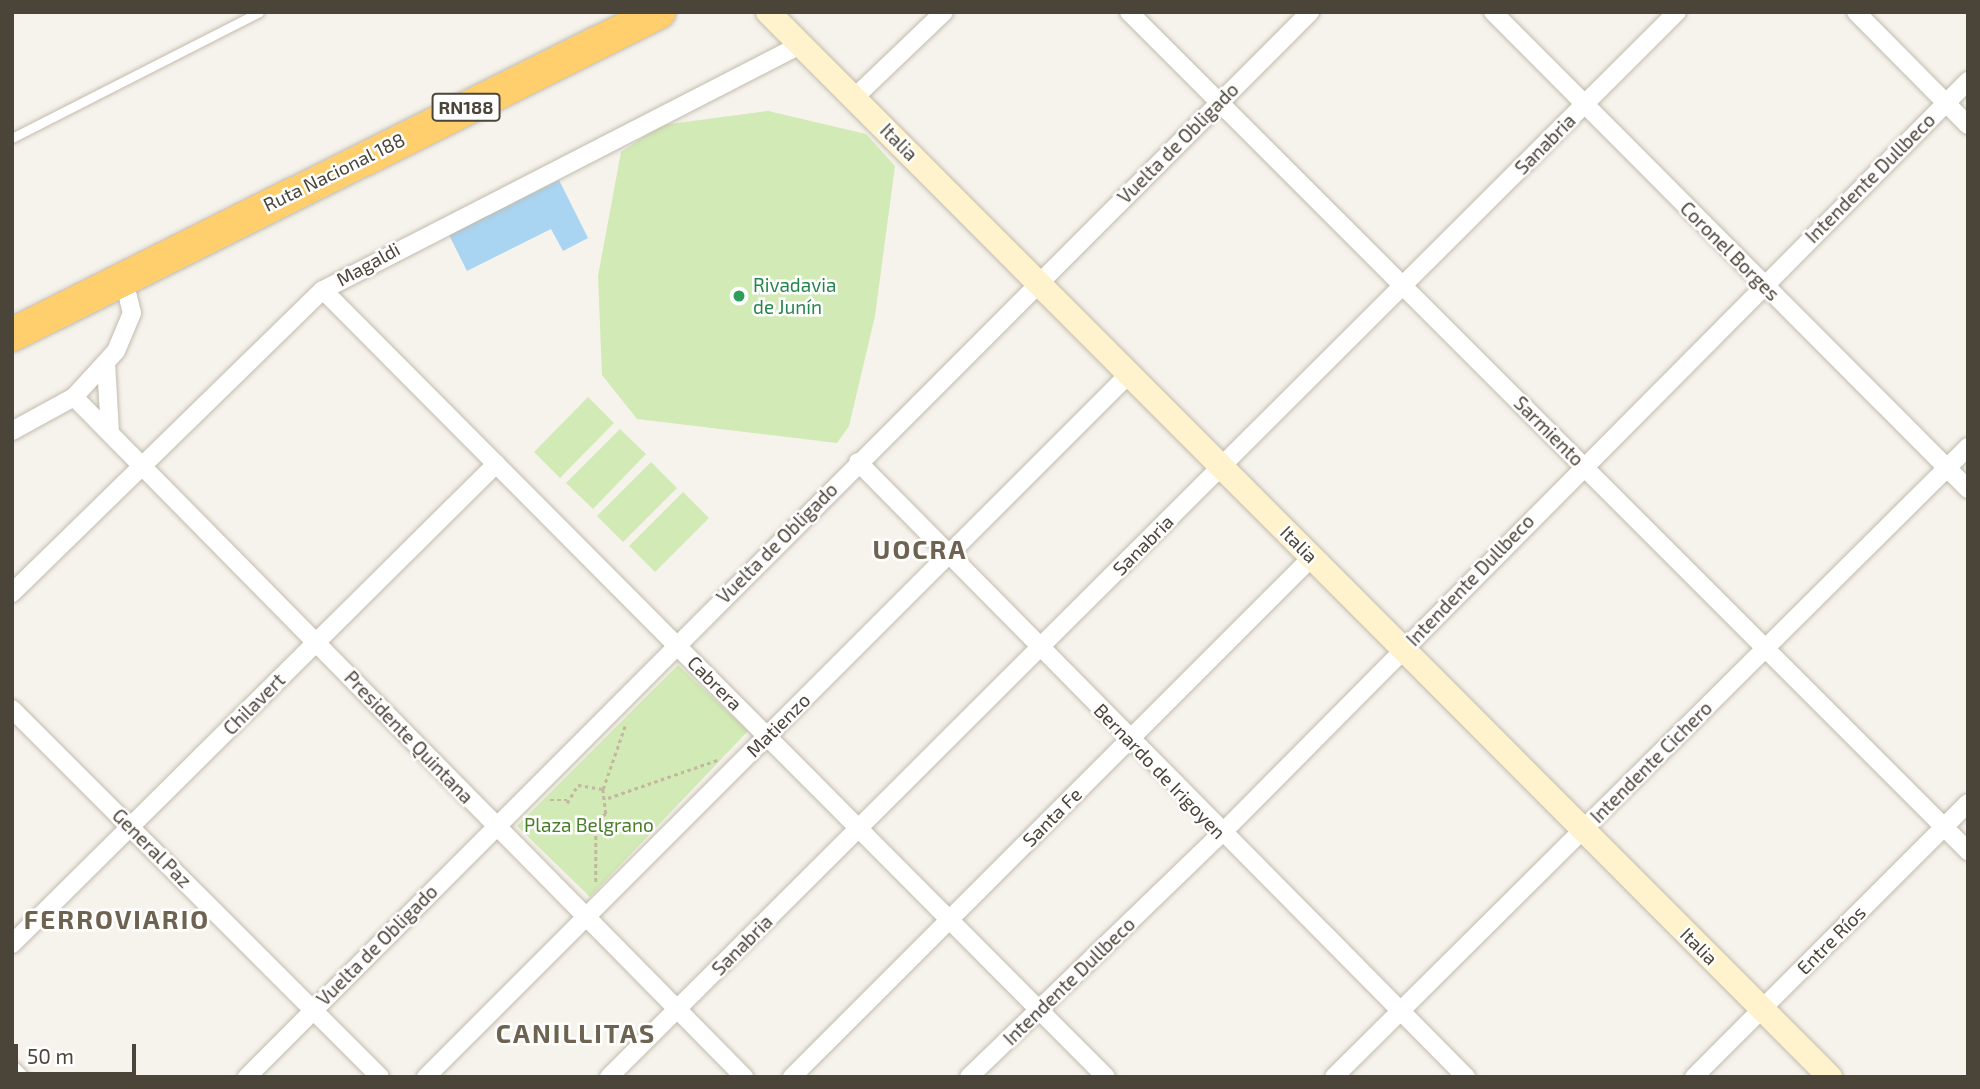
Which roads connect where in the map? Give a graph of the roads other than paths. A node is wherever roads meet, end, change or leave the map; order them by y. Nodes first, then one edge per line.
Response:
1 (259, 12) edge
2 (658, 12) edge
3 (768, 12) edge
4 (944, 12) edge
5 (1129, 12) edge
6 (1310, 12) edge
7 (1493, 12) edge
8 (1678, 12) edge
9 (1856, 12) edge
10 (802, 44) junction
11 (1968, 81) edge
12 (855, 97) junction
13 (1219, 102) junction
14 (1946, 103) junction
15 (1585, 105) junction
16 (1968, 125) edge
17 (12, 138) edge
18 (124, 280) junction
19 (1038, 282) junction
20 (1764, 284) junction
21 (1403, 285) junction
22 (323, 289) junction
23 (12, 334) edge
24 (106, 363) junction
25 (1129, 374) junction
26 (74, 397) junction
27 (12, 431) edge
28 (110, 433) junction
29 (1968, 447) edge
30 (858, 462) junction
31 (496, 464) junction
32 (1583, 464) junction
33 (142, 466) junction
34 (1222, 466) junction
35 (1946, 468) junction
36 (1968, 489) edge
37 (948, 554) junction
38 (1312, 557) junction
39 (12, 593) edge
40 (316, 642) junction
41 (676, 644) junction
42 (1040, 648) junction
43 (1403, 648) junction
44 (1765, 648) junction
45 (12, 709) edge
46 (762, 740) junction
47 (1130, 740) junction
48 (1968, 803) edge
49 (496, 826) junction
50 (130, 827) junction
51 (1944, 827) junction
52 (859, 828) junction
53 (1583, 830) junction
54 (1221, 834) junction
55 (1968, 852) edge
56 (591, 912) junction
57 (950, 919) junction
58 (12, 944) edge
59 (677, 1009) junction
60 (1039, 1009) junction
61 (1762, 1009) junction
62 (313, 1010) junction
63 (1400, 1011) junction
64 (12, 1070) edge
65 (19, 1077) edge
66 (247, 1077) edge
67 (380, 1077) edge
68 (426, 1077) edge
69 (609, 1077) edge
70 (744, 1077) edge
71 (792, 1077) edge
72 (969, 1077) edge
73 (1106, 1077) edge
74 (1334, 1077) edge
75 (1466, 1077) edge
76 (1694, 1077) edge
77 (1830, 1077) edge

1 - 17 lane
2 - 18 highway, Ruta Nacional 188 / RN188
3 - 10 street, Italia
4 - 12 street
5 - 13 street, Sarmiento
6 - 13 street, Vuelta de Obligado
7 - 15 street, Coronel Borges
8 - 15 street, Sanabria
9 - 14 street
10 - 12 street, Italia
10 - 22 street, Magaldi
11 - 14 street, Intendente Dullbeco
12 - 19 street, Italia
13 - 19 street, Vuelta de Obligado
13 - 21 street, Sarmiento
14 - 16 street
14 - 20 street, Intendente Dullbeco
15 - 20 street, Coronel Borges
15 - 21 street, Sanabria
18 - 23 highway, Ruta Nacional 188 / RN188
18 - 24 street
19 - 25 street, Italia
19 - 30 street, Vuelta de Obligado
20 - 32 street, Intendente Dullbeco
20 - 35 street, Coronel Borges
21 - 32 street, Sarmiento
21 - 34 street, Sanabria
22 - 31 street, Cabrera
22 - 33 street, Magaldi
24 - 26 street
24 - 28 street
25 - 34 street, Italia
25 - 37 street, Matienzo
26 - 27 street
26 - 28 street, Presidente Quintana
28 - 33 street, Presidente Quintana
29 - 35 street, Intendente Cichero
30 - 37 street, Bernardo de Irigoyen
30 - 41 street, Vuelta de Obligado
31 - 40 street, Chilavert
31 - 41 street, Cabrera
32 - 43 street, Intendente Dullbeco
32 - 44 street, Sarmiento
33 - 39 street, Magaldi
33 - 40 street, Presidente Quintana
34 - 38 street, Italia
34 - 42 street, Sanabria
35 - 36 street, Coronel Borges
35 - 44 street, Intendente Cichero
37 - 42 street, Bernardo de Irigoyen
37 - 46 street, Matienzo
38 - 43 street, Italia
38 - 47 street, Santa Fe
40 - 49 street, Presidente Quintana
40 - 50 street, Chilavert
41 - 46 street, Cabrera
41 - 49 street, Vuelta de Obligado
42 - 47 street, Bernardo de Irigoyen
42 - 52 street, Sanabria
43 - 53 street, Italia
43 - 54 street, Intendente Dullbeco
44 - 51 street, Sarmiento
44 - 53 street, Intendente Cichero
45 - 50 street, General Paz
46 - 52 street, Cabrera
46 - 56 street, Matienzo
47 - 54 street, Bernardo de Irigoyen
47 - 57 street, Santa Fe
48 - 51 street, Entre Ríos
49 - 56 street, Presidente Quintana
49 - 62 street, Vuelta de Obligado
50 - 58 street, Chilavert
50 - 62 street, General Paz
51 - 55 street, Sarmiento
51 - 61 street, Entre Ríos
52 - 57 street, Cabrera
52 - 59 street, Sanabria
53 - 61 street, Italia
53 - 63 street, Intendente Cichero
54 - 60 street, Intendente Dullbeco
54 - 63 street, Bernardo de Irigoyen
56 - 59 street, Presidente Quintana
56 - 68 street, Matienzo
57 - 60 street, Cabrera
57 - 71 street, Santa Fe
59 - 69 street, Sanabria
59 - 70 street, Presidente Quintana
60 - 72 street, Intendente Dullbeco
60 - 73 street, Cabrera
61 - 76 street, Entre Ríos
61 - 77 street, Italia
62 - 66 street, Vuelta de Obligado
62 - 67 street, General Paz
63 - 74 street, Intendente Cichero
63 - 75 street, Bernardo de Irigoyen
64 - 65 street

